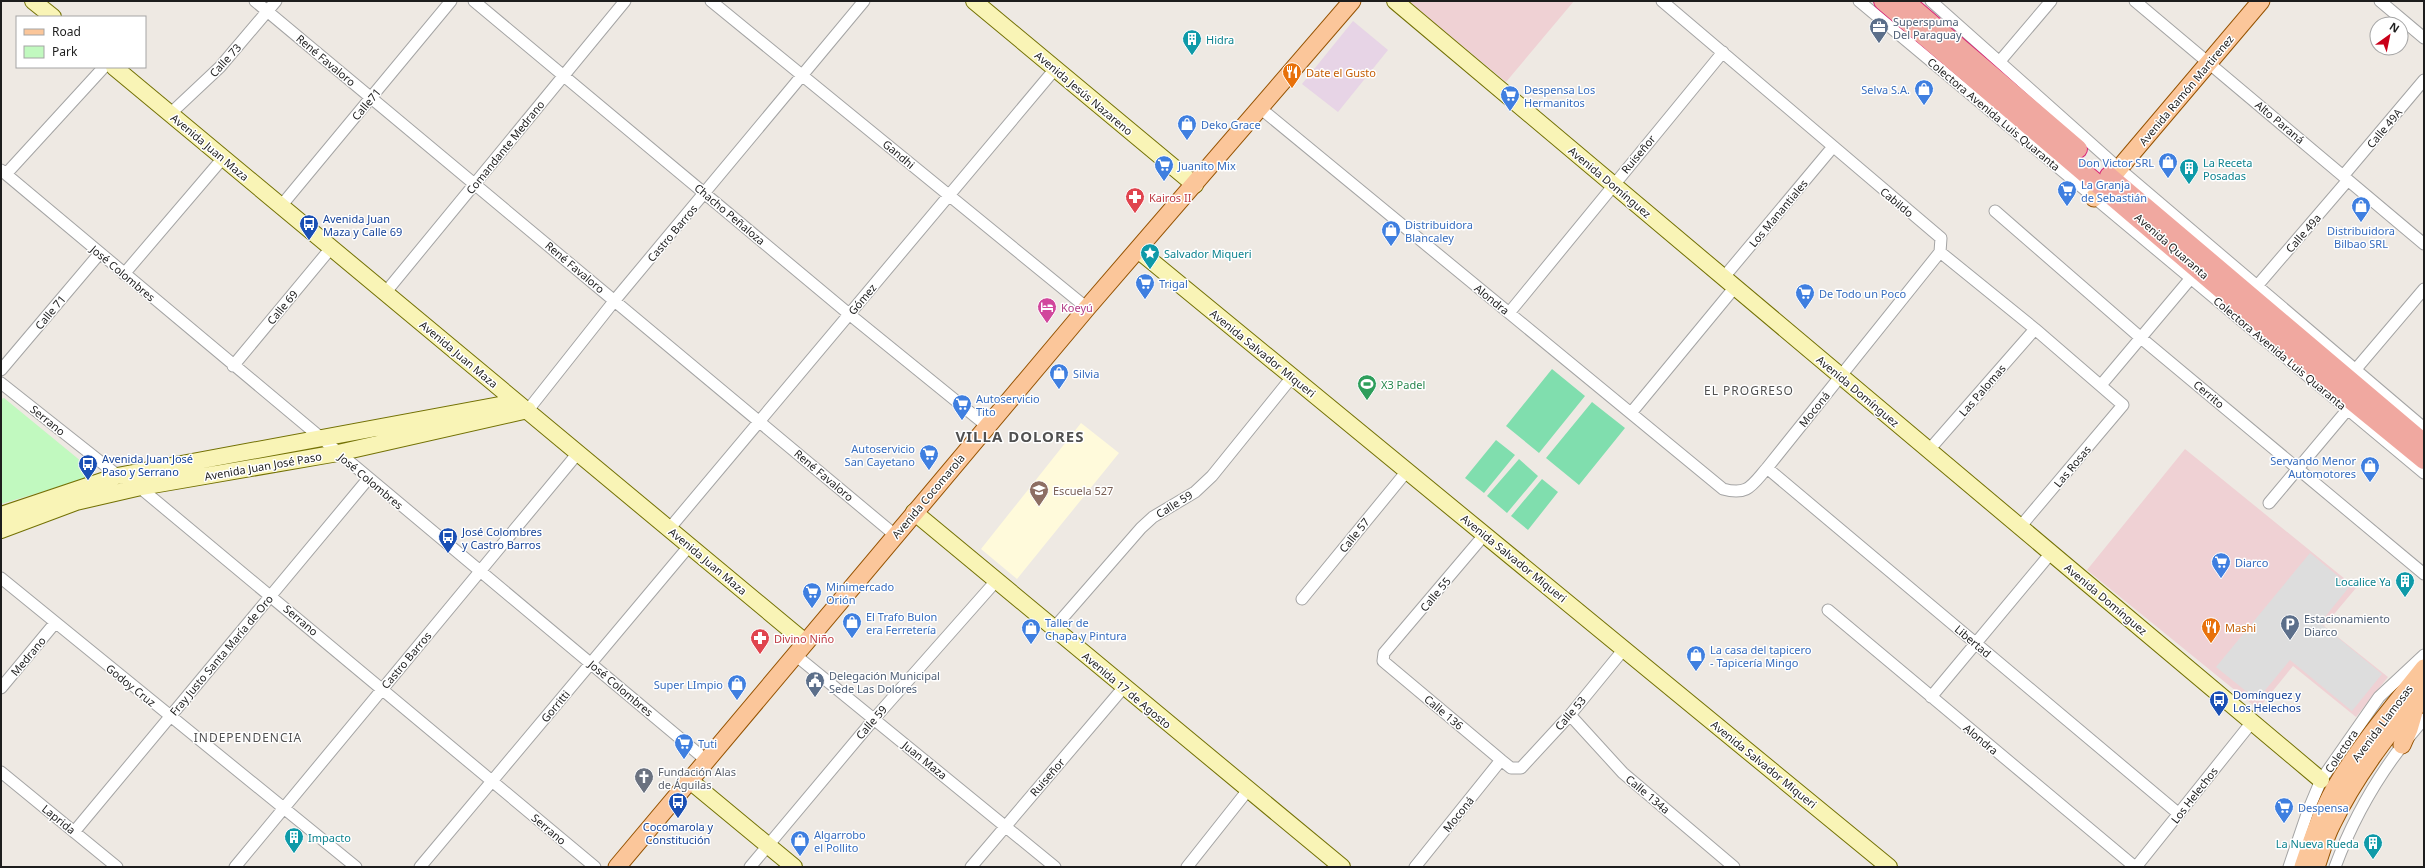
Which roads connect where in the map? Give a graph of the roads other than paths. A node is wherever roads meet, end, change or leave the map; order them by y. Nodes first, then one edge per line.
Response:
1 (33, 1) edge
2 (255, 1) edge
3 (276, 1) edge
4 (451, 1) edge
5 (474, 1) edge
6 (625, 1) edge
7 (711, 1) edge
8 (864, 1) edge
9 (974, 1) edge
10 (1352, 1) edge
11 (1395, 1) edge
12 (1662, 1) edge
13 (1860, 1) edge
14 (1883, 1) edge
15 (1905, 1) edge
16 (1931, 1) edge
17 (2051, 1) edge
18 (2135, 1) edge
19 (2261, 1) edge
20 (2380, 1) edge
21 (268, 12) junction
22 (52, 16) edge
23 (2424, 38) edge
24 (1723, 52) junction
25 (2000, 61) junction
26 (2209, 63) junction
27 (103, 68) edge
28 (115, 68) edge
29 (1055, 69) junction
30 (803, 75) junction
31 (563, 76) junction
32 (2424, 80) edge
33 (371, 98) junction
34 (1260, 108) junction
35 (170, 114) junction
36 (1832, 148) junction
37 (223, 158) junction
38 (4, 172) edge
39 (2346, 178) junction
40 (2107, 183) junction
41 (475, 184) junction
42 (1613, 184) junction
43 (1195, 185) junction
44 (706, 193) junction
45 (949, 195) junction
46 (281, 206) junction
47 (1995, 211) dead end
48 (2424, 244) edge
49 (331, 248) junction
50 (1138, 250) junction
51 (1940, 252) junction
52 (100, 253) junction
53 (124, 274) junction
54 (2191, 278) junction
55 (1729, 282) junction
56 (2257, 286) junction
57 (2424, 289) edge
58 (385, 293) junction
59 (615, 300) junction
60 (1087, 308) junction
61 (1509, 313) junction
62 (849, 314) junction
63 (2035, 329) junction
64 (2141, 338) junction
65 (233, 366) junction
66 (2356, 369) junction
67 (1, 370) edge
68 (1841, 376) junction
69 (1292, 377) junction
70 (1, 383) edge
71 (2102, 385) junction
72 (522, 406) junction
73 (2350, 406) junction
74 (1631, 413) junction
75 (760, 421) junction
76 (987, 426) junction
77 (2423, 435) edge
78 (319, 438) junction
79 (1929, 450) junction
80 (338, 453) junction
81 (578, 453) junction
82 (2424, 460) edge
83 (1767, 468) junction
84 (2298, 469) junction
85 (1407, 471) junction
86 (2424, 473) edge
87 (117, 476) junction
88 (368, 479) junction
89 (141, 487) junction
90 (1723, 489) joint
91 (2269, 503) dead end
92 (914, 512) junction
93 (1, 515) edge
94 (2020, 527) junction
95 (670, 529) junction
96 (1, 530) edge
97 (1485, 534) junction
98 (895, 535) junction
99 (690, 545) junction
100 (2051, 553) junction
101 (480, 572) junction
102 (2424, 574) edge
103 (1, 578) edge
104 (996, 581) junction
105 (271, 596) junction
106 (1302, 600) dead end
107 (1828, 610) dead end
108 (55, 623) junction
109 (1053, 629) junction
110 (1977, 644) junction
111 (799, 648) junction
112 (1624, 649) junction
113 (1384, 653) joint
114 (2424, 655) edge
115 (591, 662) junction
116 (2424, 668) edge
117 (1124, 687) junction
118 (1, 688) edge
119 (382, 688) junction
120 (2421, 692) edge
121 (1931, 697) junction
122 (1570, 715) junction
123 (170, 717) junction
124 (874, 719) junction
125 (2424, 719) edge
126 (2252, 722) junction
127 (2402, 744) junction
128 (706, 760) junction
129 (1501, 760) junction
130 (1511, 768) joint
131 (1, 773) edge
132 (492, 780) junction
133 (689, 780) junction
134 (2322, 780) junction
135 (1248, 790) junction
136 (283, 810) junction
137 (2180, 814) junction
138 (1005, 826) junction
139 (74, 832) junction
140 (768, 846) junction
141 (117, 867) edge
142 (235, 867) edge
143 (356, 867) edge
144 (420, 867) edge
145 (595, 867) edge
146 (617, 867) edge
147 (750, 867) edge
148 (794, 867) edge
149 (971, 867) edge
150 (1055, 867) edge
151 (1187, 867) edge
152 (1342, 867) edge
153 (1415, 867) edge
154 (1734, 867) edge
155 (1889, 867) edge
156 (2135, 867) edge
157 (2289, 867) edge
158 (2303, 867) edge
159 (2316, 867) edge
160 (2335, 867) edge

1 - 22 main road
2 - 21 street, René Favaloro
3 - 21 street, Calle 73
4 - 33 street, Calle71
5 - 31 street, Chacho Peñaloza
6 - 31 street, Comandante Medrano
7 - 30 street, Gandhi
8 - 30 street, Castro Barros
9 - 29 main road, Avenida Jesús Nazareno
10 - 34 main road, Avenida Cocomarola
11 - 42 main road, Avenida Domínguez
12 - 24 street, Cabildo
13 - 40 street, Colectora Avenida Luis Quaranta
14 - 40 highway, Avenida Quaranta
15 - 40 highway, Avenida Quaranta
16 - 25 street, Colectora Avenida Luis Quaranta
17 - 25 street
18 - 26 street, Alto Paraná
19 - 26 main road, Avenida Ramón Martirenez
20 - 23 street
21 - 33 street, René Favaloro
21 - 35 street, Calle 73
24 - 36 street, Cabildo
24 - 42 street, Ruiseñor
25 - 40 street, Colectora Avenida Luis Quaranta
26 - 39 street, Alto Paraná
26 - 40 main road, Avenida Ramón Martirenez
27 - 38 street
28 - 35 main road, Avenida Juan Maza
29 - 43 main road, Avenida Jesús Nazareno
29 - 45 street, Gómez
30 - 44 street, Castro Barros
30 - 45 street, Gandhi
31 - 41 street, Comandante Medrano
31 - 44 street, Chacho Peñaloza
32 - 39 street, Calle 49A
33 - 41 street, René Favaloro
33 - 46 street, Calle71
34 - 43 main road, Avenida Cocomarola
34 - 61 street, Alondra
35 - 37 main road, Avenida Juan Maza
36 - 51 street, Cabildo
36 - 55 street, Los Manantiales
37 - 46 main road, Avenida Juan Maza
37 - 53 street
38 - 52 street, José Colombres
39 - 48 street, Alto Paraná
39 - 56 street, Calle 49a
40 - 54 street, Colectora Avenida Luis Quaranta
40 - 56 street, Colectora Avenida Luis Quaranta
40 - 73 highway, Avenida Quaranta
40 - 77 highway, Avenida Quaranta
41 - 58 street, Comandante Medrano
41 - 59 street, René Favaloro
42 - 55 main road, Avenida Domínguez
42 - 61 street, Ruiseñor
43 - 50 main road, Avenida Cocomarola
44 - 59 street, Castro Barros
44 - 62 street, Chacho Peñaloza
45 - 60 street, Gandhi
45 - 62 street, Gómez
46 - 49 main road, Avenida Juan Maza
47 - 64 street, Cerrito
49 - 58 main road, Avenida Juan Maza
49 - 65 street, Calle 69
50 - 60 main road, Avenida Cocomarola
50 - 69 main road, Avenida Salvador Miqueri
51 - 63 street
51 - 68 street, Moconá
52 - 53 street, José Colombres
52 - 67 street, Calle 71
53 - 65 street, José Colombres
54 - 64 street
54 - 73 street, Colectora Avenida Luis Quaranta
55 - 68 main road, Avenida Domínguez
55 - 74 street, Los Manantiales
56 - 66 street, Colectora Avenida Luis Quaranta
57 - 66 street
58 - 72 main road, Avenida Juan Maza
59 - 72 street, Castro Barros
59 - 75 street, René Favaloro
60 - 76 main road, Avenida Cocomarola
61 - 74 street, Alondra
62 - 75 street, Gómez
62 - 76 street, Chacho Peñaloza
63 - 71 street
63 - 79 street, Las Palomas
64 - 71 street
64 - 84 street, Cerrito
65 - 78 street, José Colombres
66 - 77 street, Colectora Avenida Luis Quaranta
68 - 79 main road, Avenida Domínguez
68 - 83 street, Moconá
69 - 85 main road, Avenida Salvador Miqueri
69 - 109 street, Calle 59
70 - 87 street, Serrano
71 - 94 street, Las Rosas
72 - 78 main road, Avenida Juan José Paso
72 - 80 main road, Avenida Juan José Paso
72 - 81 main road, Avenida Juan Maza
73 - 82 highway, Avenida Quaranta
73 - 84 street
73 - 86 street, Colectora Avenida Luis Quaranta
74 - 90 street, Alondra
75 - 95 street, Gómez
75 - 98 street, René Favaloro
76 - 92 main road, Avenida Cocomarola
78 - 80 street, José Colombres
78 - 87 main road, Avenida Juan José Paso
79 - 94 main road, Avenida Domínguez
80 - 88 street, José Colombres
80 - 89 main road, Avenida Juan José Paso
81 - 95 main road, Avenida Juan Maza
81 - 101 street, Castro Barros
83 - 90 street, Moconá
83 - 110 street, Libertad
84 - 91 street
84 - 102 street, Cerrito
85 - 97 main road, Avenida Salvador Miqueri
85 - 106 street, Calle 57
87 - 89 street, Serrano
87 - 93 main road, Avenida Juan José Paso
88 - 101 street, José Colombres
88 - 105 street, Fray Justo Santa María de Oro
89 - 96 main road, Avenida Juan José Paso
89 - 105 street, Serrano
92 - 98 main road, Avenida Cocomarola
92 - 104 main road, Avenida 17 de Agosto
94 - 100 main road, Avenida Domínguez
95 - 99 main road, Avenida Juan Maza
97 - 112 main road, Avenida Salvador Miqueri
97 - 113 street, Calle 55
98 - 111 main road, Avenida Cocomarola
99 - 111 main road, Avenida Juan Maza
99 - 115 street, Gorritti
100 - 110 street
100 - 126 main road, Avenida Domínguez
101 - 115 street, José Colombres
101 - 119 street, Castro Barros
103 - 108 street, Godoy Cruz
104 - 109 main road, Avenida 17 de Agosto
104 - 124 street, Calle 59
105 - 119 street, Serrano
105 - 123 street, Fray Justo Santa María de Oro
107 - 121 street, Alondra
108 - 118 street, Medrano
108 - 123 street, Godoy Cruz
109 - 117 main road, Avenida 17 de Agosto
110 - 121 street
110 - 137 street, Libertad
111 - 124 street, Juan Maza
111 - 128 main road, Avenida Cocomarola
112 - 122 street, Calle 53
112 - 155 main road, Avenida Salvador Miqueri
113 - 129 street, Calle 136
114 - 134 street, Colectora
115 - 128 street, José Colombres
115 - 132 street, Gorritti
116 - 158 main road, Avenida Llamosas
117 - 135 main road, Avenida 17 de Agosto
117 - 138 street, Ruiseñor
119 - 132 street, Serrano
119 - 136 street, Castro Barros
120 - 127 main road
120 - 159 main road, Avenida Llamosas
121 - 156 street, Alondra
122 - 130 street, Calle 53
122 - 154 street, Calle 134a
123 - 136 street, Godoy Cruz
123 - 139 street, Fray Justo Santa María de Oro
124 - 138 street, Juan Maza
124 - 140 street, Calle 59
125 - 127 street
126 - 134 main road, Avenida Domínguez
126 - 137 street, Los Helechos
127 - 160 street
128 - 133 main road, Avenida Cocomarola
129 - 130 street, Calle 136
129 - 153 street, Moconá
131 - 139 street, Laprida
132 - 144 street, Gorritti
132 - 145 street, Serrano
133 - 140 main road
133 - 146 main road, Avenida Cocomarola
134 - 157 street, Colectora
135 - 151 street
135 - 152 main road, Avenida 17 de Agosto
136 - 142 street, Castro Barros
136 - 143 street, Godoy Cruz
137 - 156 street, Los Helechos
138 - 149 street, Ruiseñor
138 - 150 street, Juan Maza
139 - 141 street, Laprida
140 - 147 street, Calle 59
140 - 148 main road

